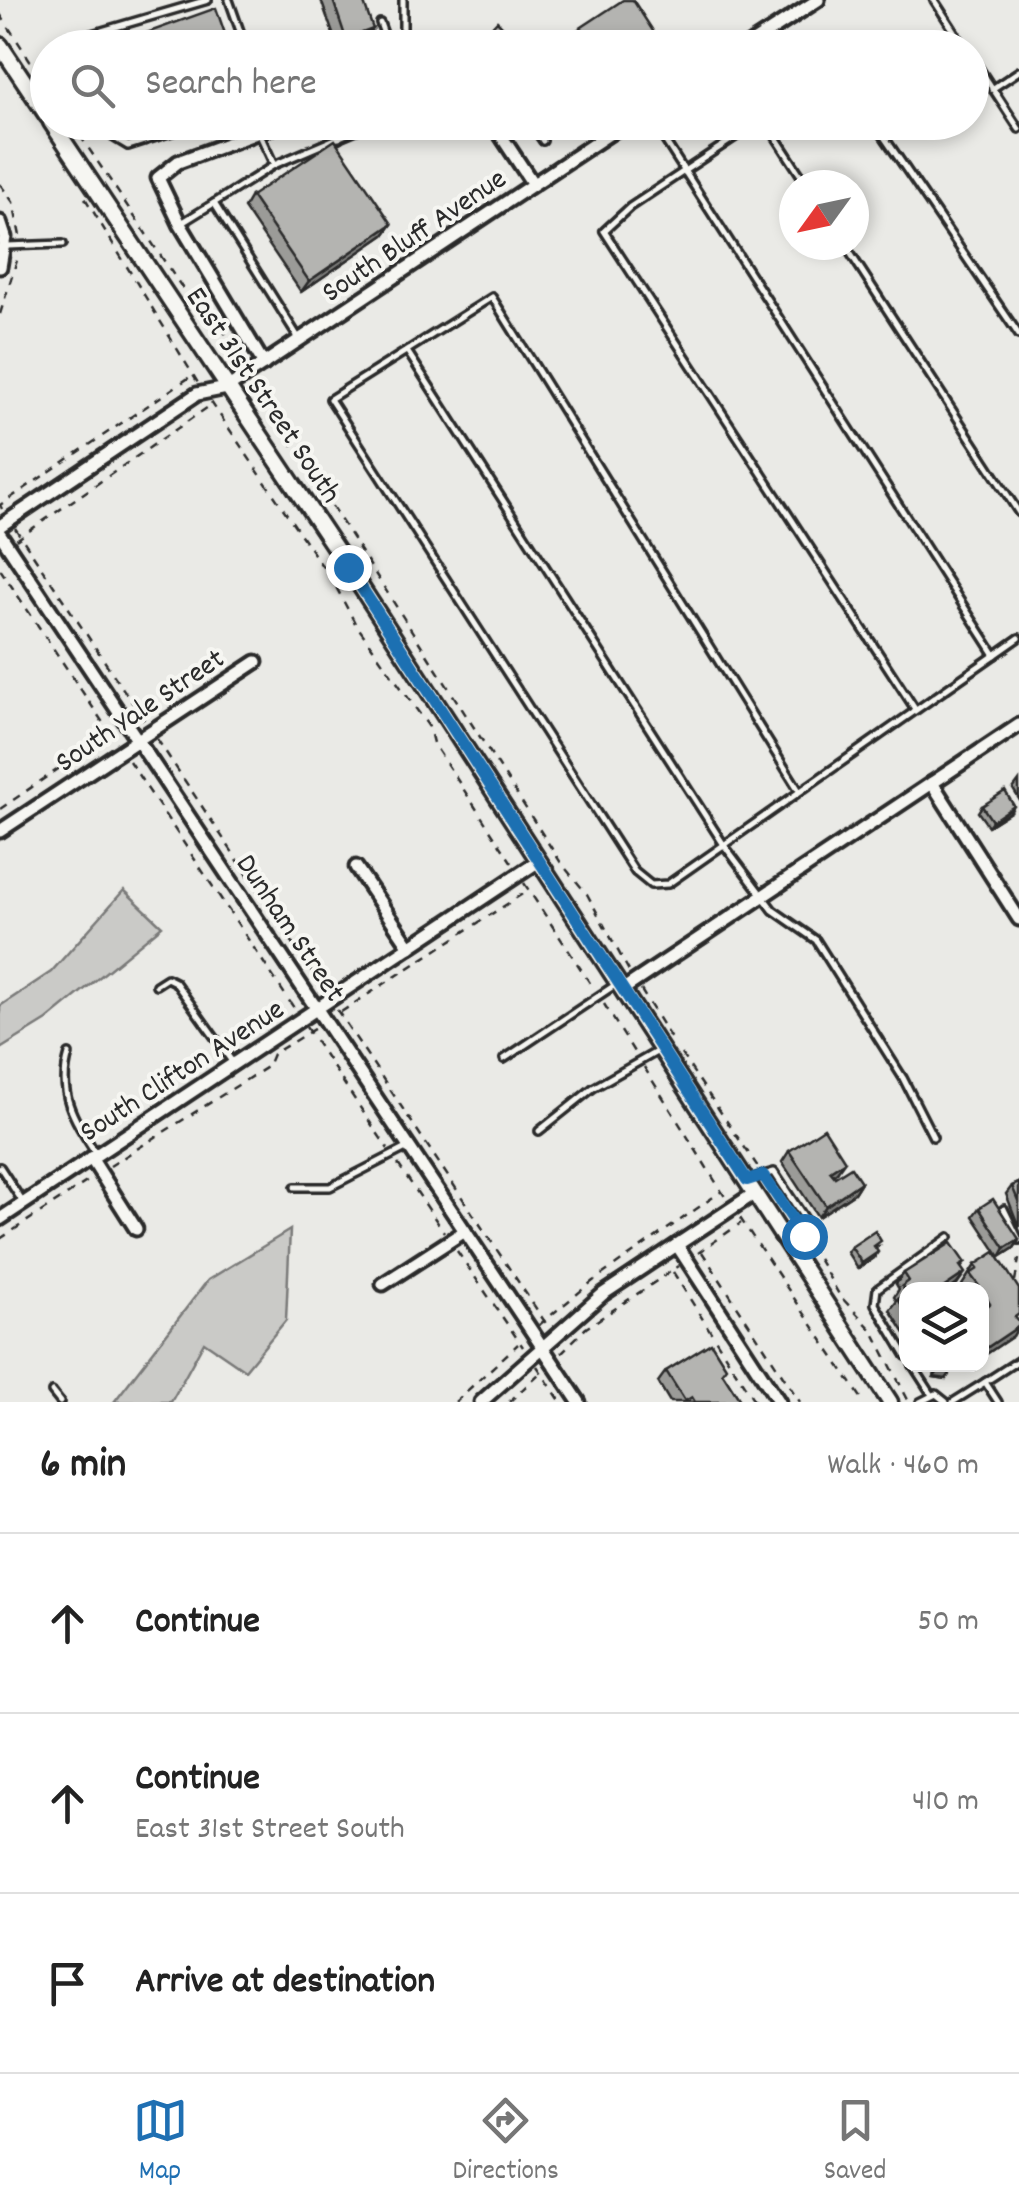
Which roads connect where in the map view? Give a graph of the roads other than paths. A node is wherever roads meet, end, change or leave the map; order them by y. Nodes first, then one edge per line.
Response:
1 (208, 0) edge
2 (229, 0) edge
3 (403, 0) edge
4 (818, 0) edge
5 (934, 0) edge
6 (380, 23) dead end
7 (105, 30) edge
8 (240, 30) edge
9 (383, 30) edge
10 (402, 30) edge
11 (772, 30) edge
12 (953, 30) edge
13 (0, 45) edge
14 (1019, 71) edge
15 (989, 84) edge
16 (992, 88) junction
17 (30, 91) edge
18 (1019, 129) edge
19 (62, 140) edge
20 (118, 140) edge
21 (147, 140) edge
22 (241, 140) edge
23 (267, 140) edge
24 (333, 140) edge
25 (504, 140) edge
26 (600, 140) edge
27 (664, 140) edge
28 (732, 140) edge
29 (778, 140) edge
30 (886, 140) edge
31 (274, 165) junction
32 (797, 170) edge
33 (684, 173) junction
34 (533, 184) junction
35 (214, 203) junction
36 (0, 222) edge
37 (180, 224) junction
38 (63, 244) dead end
39 (4, 247) junction
40 (856, 260) edge
41 (0, 266) edge
42 (1019, 334) edge
43 (300, 339) junction
44 (407, 352) junction
45 (264, 364) junction
46 (227, 388) junction
47 (1019, 514) edge
48 (4, 531) edge
49 (1019, 638) edge
50 (995, 655) junction
51 (256, 662) dead end
52 (915, 709) junction
53 (1019, 725) edge
54 (137, 740) junction
55 (932, 783) junction
56 (798, 789) junction
57 (0, 831) edge
58 (724, 845) junction
59 (538, 861) junction
60 (356, 867) dead end
61 (763, 896) junction
62 (1019, 920) edge
63 (410, 947) junction
64 (625, 984) junction
65 (156, 985) dead end
66 (316, 1009) junction
67 (661, 1049) junction
68 (69, 1054) dead end
69 (504, 1059) dead end
70 (234, 1065) junction
71 (538, 1131) dead end
72 (933, 1137) dead end
73 (408, 1147) junction
74 (94, 1156) junction
75 (0, 1167) edge
76 (751, 1186) junction
77 (295, 1187) dead end
78 (23, 1203) junction
79 (1004, 1209) edge
80 (0, 1219) edge
81 (136, 1230) dead end
82 (465, 1231) junction
83 (950, 1237) dead end
84 (1019, 1240) edge
85 (677, 1245) junction
86 (789, 1245) junction
87 (384, 1284) dead end
88 (899, 1344) edge
89 (542, 1347) junction
90 (1019, 1360) edge
91 (917, 1372) edge
92 (985, 1382) junction
93 (52, 1392) dead end
94 (932, 1395) junction
95 (60, 1402) edge
96 (480, 1402) edge
97 (579, 1402) edge
98 (779, 1402) edge
99 (890, 1402) edge
100 (920, 1402) edge
101 (950, 1402) edge
102 (998, 1402) edge

1 - 7 lane
2 - 8 lane
3 - 10 lane
4 - 11 street
5 - 12 lane
6 - 9 lane
13 - 17 street, East 31st Street South
14 - 16 lane
15 - 16 lane
16 - 18 lane
19 - 46 street, East 31st Street South
20 - 21 lane
22 - 37 street
23 - 31 lane
24 - 31 lane
25 - 34 street
26 - 34 street, South Bluff Avenue
27 - 33 lane
28 - 33 lane
29 - 32 lane
30 - 42 lane
31 - 35 lane
33 - 50 lane
33 - 52 lane
34 - 43 street, South Bluff Avenue
35 - 37 lane
35 - 43 lane
36 - 39 street
37 - 45 street
38 - 39 lane
39 - 41 street
40 - 47 lane
43 - 45 street, South Bluff Avenue
44 - 56 lane
44 - 58 lane
44 - 58 lane
45 - 46 street, South Bluff Avenue
46 - 48 street
46 - 59 street, East 31st Street South
48 - 54 street, Dunham Street
49 - 50 lane
50 - 52 lane
51 - 54 street, South Yale Street
52 - 56 lane
53 - 55 street
54 - 57 street, South Yale Street
54 - 66 street, Dunham Street
55 - 61 street
55 - 62 street
56 - 58 lane
58 - 61 lane
59 - 63 street, South Clifton Avenue
59 - 64 street, East 31st Street South
60 - 63 street
61 - 64 street
61 - 72 lane
63 - 66 street, South Clifton Avenue
64 - 67 street, East 31st Street South
64 - 69 lane
65 - 70 lane
66 - 70 street, South Clifton Avenue
66 - 73 street, Dunham Street
67 - 71 lane
67 - 76 street, East 31st Street South
68 - 74 lane
70 - 74 street, South Clifton Avenue
73 - 77 lane
73 - 82 street, Dunham Street
74 - 78 street, South Clifton Avenue
74 - 81 street
75 - 78 lane
76 - 85 street
76 - 86 street, East 31st Street South
76 - 86 lane
78 - 80 street, South Clifton Avenue
79 - 84 lane
82 - 87 street
82 - 89 street, Dunham Street
83 - 88 lane
85 - 89 street
85 - 98 street
86 - 99 street, East 31st Street South
89 - 96 street
89 - 97 street, Dunham Street
90 - 92 lane
91 - 94 lane
92 - 101 lane
92 - 102 lane
93 - 95 lane
94 - 100 lane
94 - 101 lane

